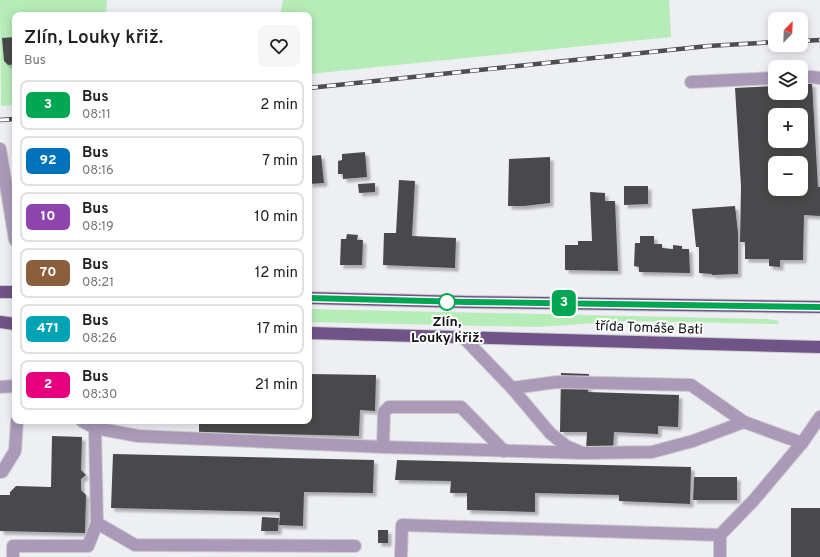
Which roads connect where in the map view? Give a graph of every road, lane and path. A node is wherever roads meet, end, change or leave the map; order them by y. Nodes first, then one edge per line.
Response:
1 (808, 77) edge
2 (768, 78) edge
3 (820, 78) edge
4 (691, 82) dead end
5 (0, 149) edge
6 (2, 175) edge
7 (12, 225) edge
8 (0, 292) edge
9 (12, 292) edge
10 (312, 298) edge
11 (820, 307) edge
12 (0, 322) edge
13 (12, 324) edge
14 (312, 333) edge
15 (463, 337) junction
16 (820, 347) edge
17 (12, 386) edge
18 (0, 387) edge
19 (512, 388) junction
20 (820, 417) edge
21 (744, 422) junction
22 (18, 424) edge
23 (88, 424) edge
24 (95, 428) junction
25 (802, 443) junction
26 (383, 447) junction
27 (504, 451) junction
28 (584, 453) junction
29 (0, 472) edge
30 (97, 523) junction
31 (720, 535) junction
32 (355, 546) dead end
33 (212, 551) edge
34 (13, 557) edge
35 (401, 557) edge
36 (720, 557) edge

1 - 3 street
2 - 4 street
5 - 6 street
6 - 7 street
8 - 9 main road
10 - 11 main road, třída Tomáše Bati
12 - 13 main road
14 - 15 main road, třída Tomáše Bati
15 - 16 main road, třída Tomáše Bati
15 - 19 street
17 - 18 street
19 - 21 street
19 - 28 street
20 - 25 street
21 - 25 street
21 - 28 street
22 - 29 street
23 - 24 street
24 - 26 street
24 - 30 street
25 - 31 street
26 - 27 street
26 - 27 street
27 - 28 street
30 - 33 street
30 - 34 street
31 - 35 street
31 - 36 street
32 - 33 street

